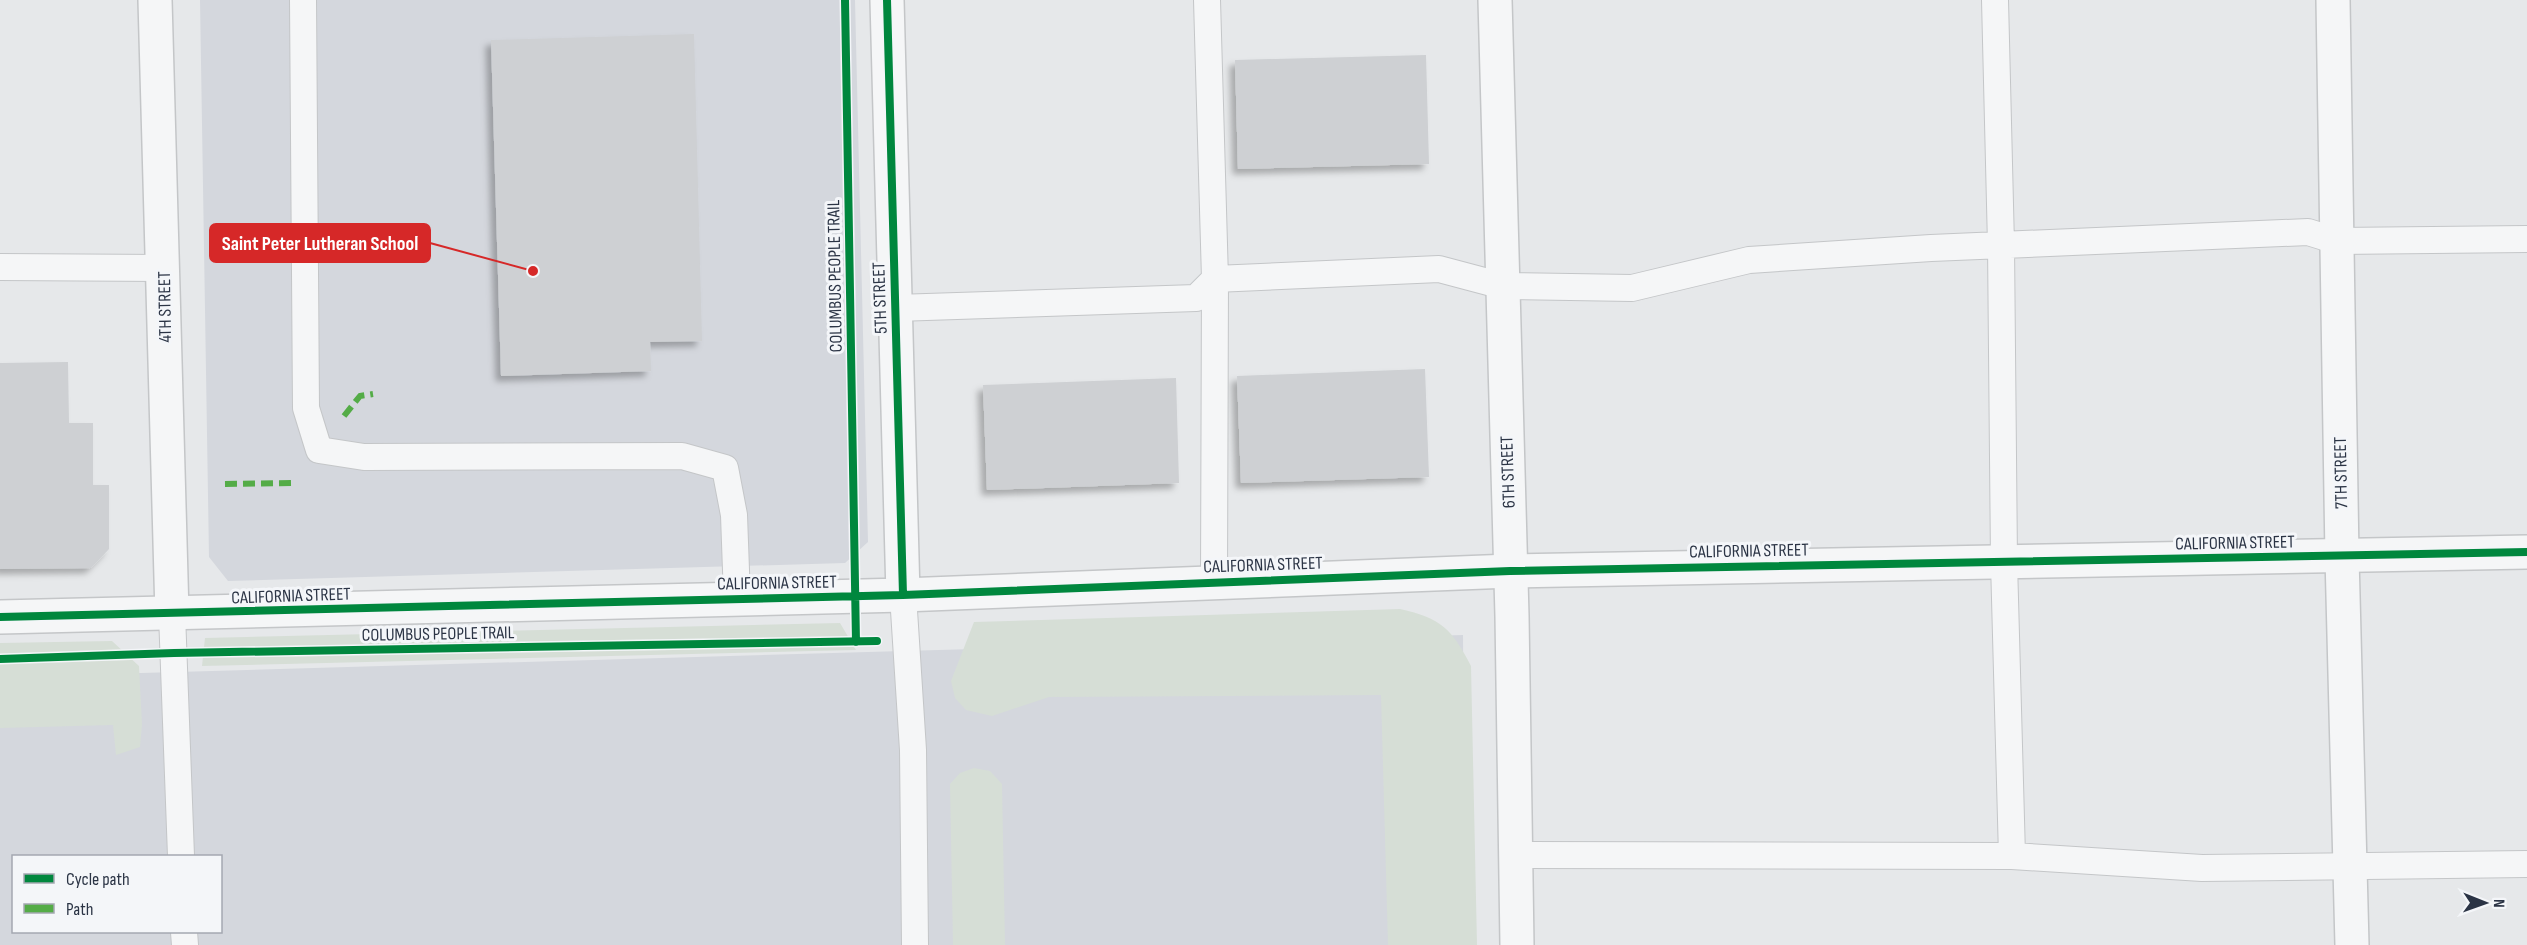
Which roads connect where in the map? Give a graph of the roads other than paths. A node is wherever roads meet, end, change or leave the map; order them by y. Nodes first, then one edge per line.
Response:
1 (155, 0) edge
2 (303, 0) edge
3 (887, 0) edge
4 (1207, 0) edge
5 (1495, 0) edge
6 (1995, 0) edge
7 (2333, 0) edge
8 (2527, 238) edge
9 (2337, 241) junction
10 (2001, 244) junction
11 (0, 267) edge
12 (164, 268) junction
13 (1215, 279) junction
14 (1503, 286) junction
15 (896, 308) junction
16 (2527, 552) edge
17 (2342, 556) junction
18 (2004, 562) junction
19 (1510, 571) junction
20 (1214, 582) junction
21 (903, 595) junction
22 (737, 598) junction
23 (172, 614) junction
24 (0, 617) edge
25 (182, 855) edge
26 (1515, 855) junction
27 (2012, 856) junction
28 (2527, 864) edge
29 (2350, 867) junction
30 (915, 945) edge
31 (1517, 945) edge
32 (2352, 945) edge

1 - 12 street, 4TH STREET
2 - 22 lane
3 - 15 street, 5TH STREET
4 - 13 lane
5 - 14 street, 6TH STREET
6 - 10 lane
7 - 9 street, 7TH STREET
8 - 9 lane
9 - 10 lane
9 - 17 street, 7TH STREET
10 - 14 lane
10 - 18 lane
11 - 12 lane
12 - 23 street, 4TH STREET
13 - 14 lane
13 - 15 lane
13 - 20 lane
14 - 19 street, 6TH STREET
15 - 21 street, 5TH STREET
16 - 17 street, CALIFORNIA STREET
17 - 18 street, CALIFORNIA STREET
17 - 29 street, 7TH STREET
18 - 19 street, CALIFORNIA STREET
18 - 27 lane
19 - 20 street, CALIFORNIA STREET
19 - 26 street, 6TH STREET
20 - 21 street, CALIFORNIA STREET
21 - 22 street, CALIFORNIA STREET
21 - 30 lane
22 - 23 street, CALIFORNIA STREET
23 - 24 street, CALIFORNIA STREET
23 - 25 lane
26 - 27 lane
26 - 31 street, 6TH STREET
27 - 29 lane
28 - 29 lane
29 - 32 street, 7TH STREET

